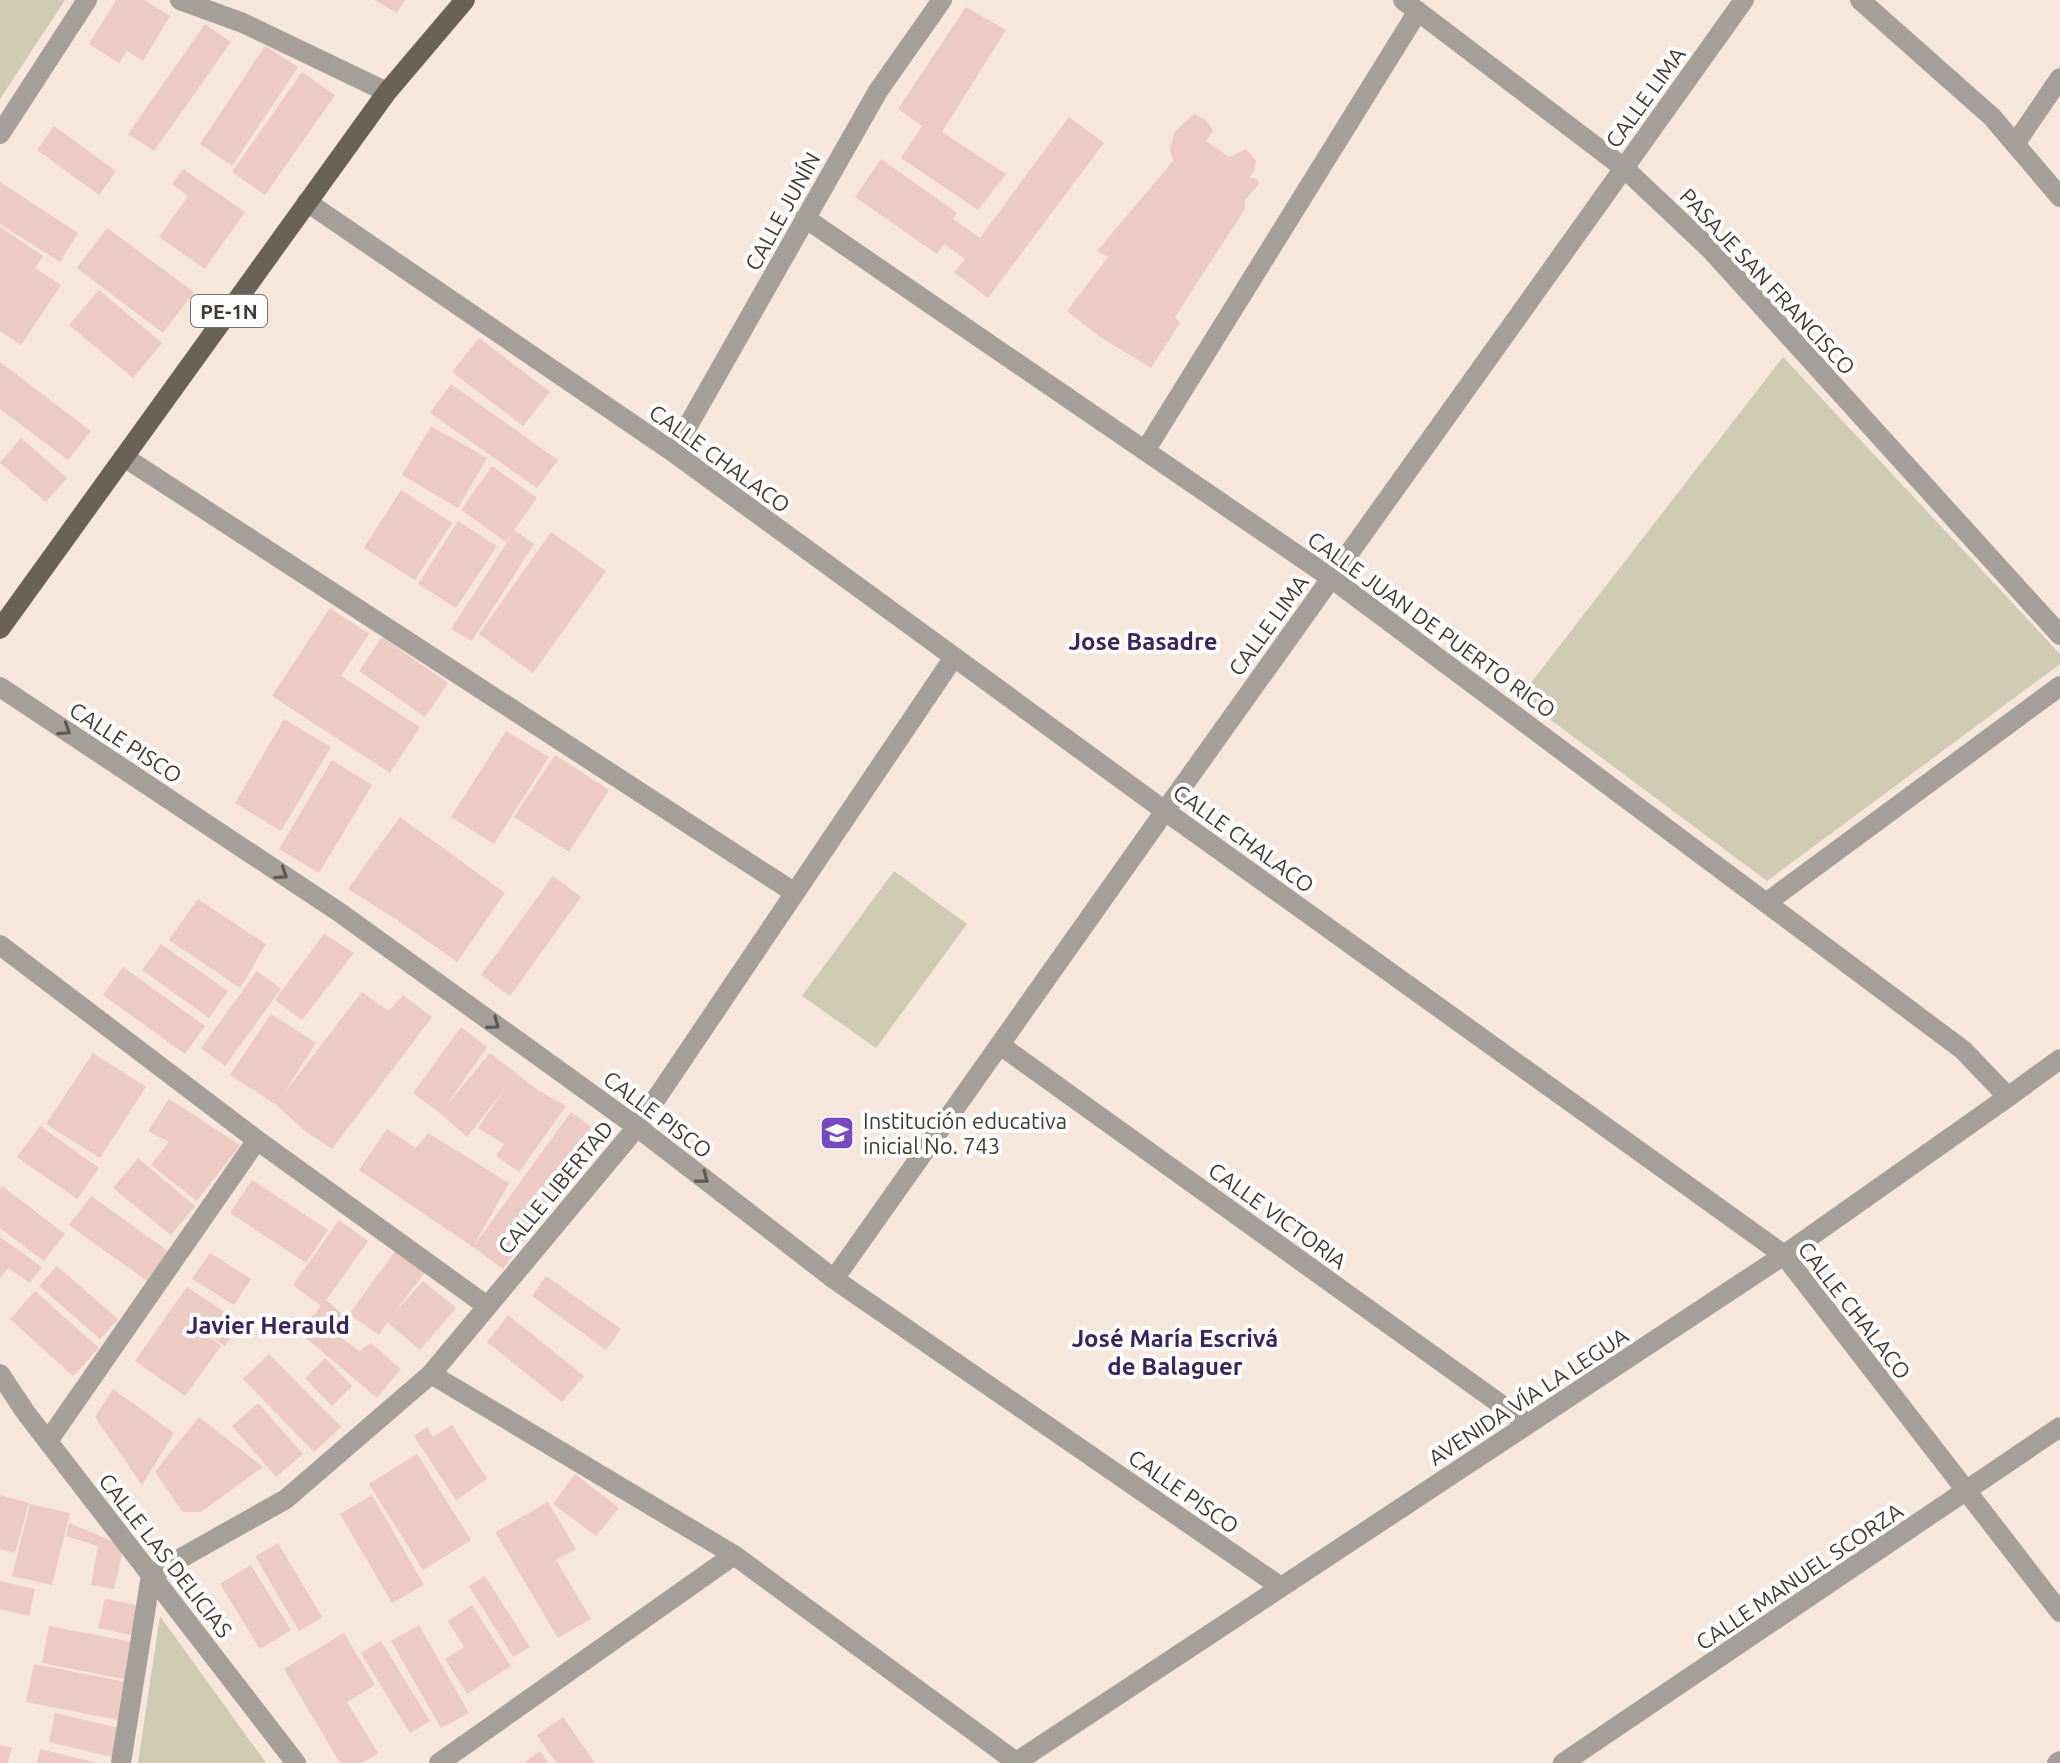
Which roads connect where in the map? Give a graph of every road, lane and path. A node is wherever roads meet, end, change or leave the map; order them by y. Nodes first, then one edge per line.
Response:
1 (87, 0) edge
2 (180, 0) edge
3 (465, 0) edge
4 (942, 0) edge
5 (1744, 0) edge
6 (1860, 0) edge
7 (1411, 6) edge
8 (2060, 78) edge
9 (387, 92) junction
10 (0, 134) edge
11 (2015, 144) junction
12 (1624, 168) junction
13 (2060, 197) edge
14 (307, 202) junction
15 (805, 218) junction
16 (1145, 451) junction
17 (673, 452) junction
18 (124, 457) junction
19 (1331, 578) junction
20 (0, 629) edge
21 (2060, 635) edge
22 (954, 657) junction
23 (2060, 686) edge
24 (0, 687) edge
25 (1165, 811) junction
26 (795, 893) junction
27 (1766, 903) junction
28 (0, 945) edge
29 (1000, 1045) junction
30 (2060, 1059) edge
31 (2008, 1097) junction
32 (637, 1127) junction
33 (257, 1140) junction
34 (1784, 1255) junction
35 (834, 1279) junction
36 (487, 1306) junction
37 (0, 1374) edge
38 (431, 1374) junction
39 (1528, 1424) junction
40 (2060, 1427) edge
41 (48, 1441) junction
42 (1967, 1491) junction
43 (734, 1555) junction
44 (151, 1575) junction
45 (1281, 1587) junction
46 (2060, 1612) edge
47 (121, 1763) edge
48 (296, 1763) edge
49 (439, 1763) edge
50 (1015, 1763) edge
51 (1563, 1763) edge

1 - 10 street
2 - 9 street
3 - 9 main road, PE-1N
4 - 15 street, CALLE JUNÍN
5 - 12 street, CALLE LIMA
6 - 11 street
7 - 12 street, PASAJE SAN FRANCISCO
7 - 16 street
8 - 11 street
9 - 14 main road, PE-1N
11 - 13 street
12 - 19 street, CALLE LIMA
12 - 21 street, PASAJE SAN FRANCISCO
14 - 17 street, CALLE CHALACO
14 - 18 main road, PE-1N
15 - 16 street, CALLE JUAN DE PUERTO RICO
15 - 17 street, CALLE JUNÍN
16 - 19 street, CALLE JUAN DE PUERTO RICO
17 - 22 street, CALLE CHALACO
18 - 20 main road, PE-1N
18 - 26 street
19 - 25 street, CALLE LIMA
19 - 27 street, CALLE JUAN DE PUERTO RICO
22 - 25 street, CALLE CHALACO
22 - 26 street, CALLE LIBERTAD
23 - 27 street
24 -> 32 street, CALLE PISCO
25 - 29 street, CALLE LIMA
25 - 34 street, CALLE CHALACO
26 - 32 street, CALLE LIBERTAD
27 - 31 street, CALLE JUAN DE PUERTO RICO
28 - 33 street
29 - 35 street, CALLE LIMA
29 - 39 street, CALLE VICTORIA
30 - 31 street, AVENIDA VÍA LA LEGUA
31 - 34 street, AVENIDA VÍA LA LEGUA
32 -> 35 street, CALLE PISCO
32 - 36 street, CALLE LIBERTAD
33 - 36 street
33 - 41 street
34 - 39 street, AVENIDA VÍA LA LEGUA
34 - 42 street, CALLE CHALACO
35 - 45 street, CALLE PISCO
36 - 38 street, CALLE LIBERTAD
37 - 41 street, CALLE LAS DELICIAS
38 - 43 street
38 - 44 street, CALLE LIBERTAD
39 - 45 street, AVENIDA VÍA LA LEGUA
40 - 42 street, CALLE MANUEL SCORZA
41 - 44 street, CALLE LAS DELICIAS
42 - 46 street, CALLE CHALACO
42 - 51 street, CALLE MANUEL SCORZA
43 - 49 street
43 - 50 street
44 - 47 street
44 - 48 street, CALLE LAS DELICIAS
45 - 50 street, AVENIDA VÍA LA LEGUA

